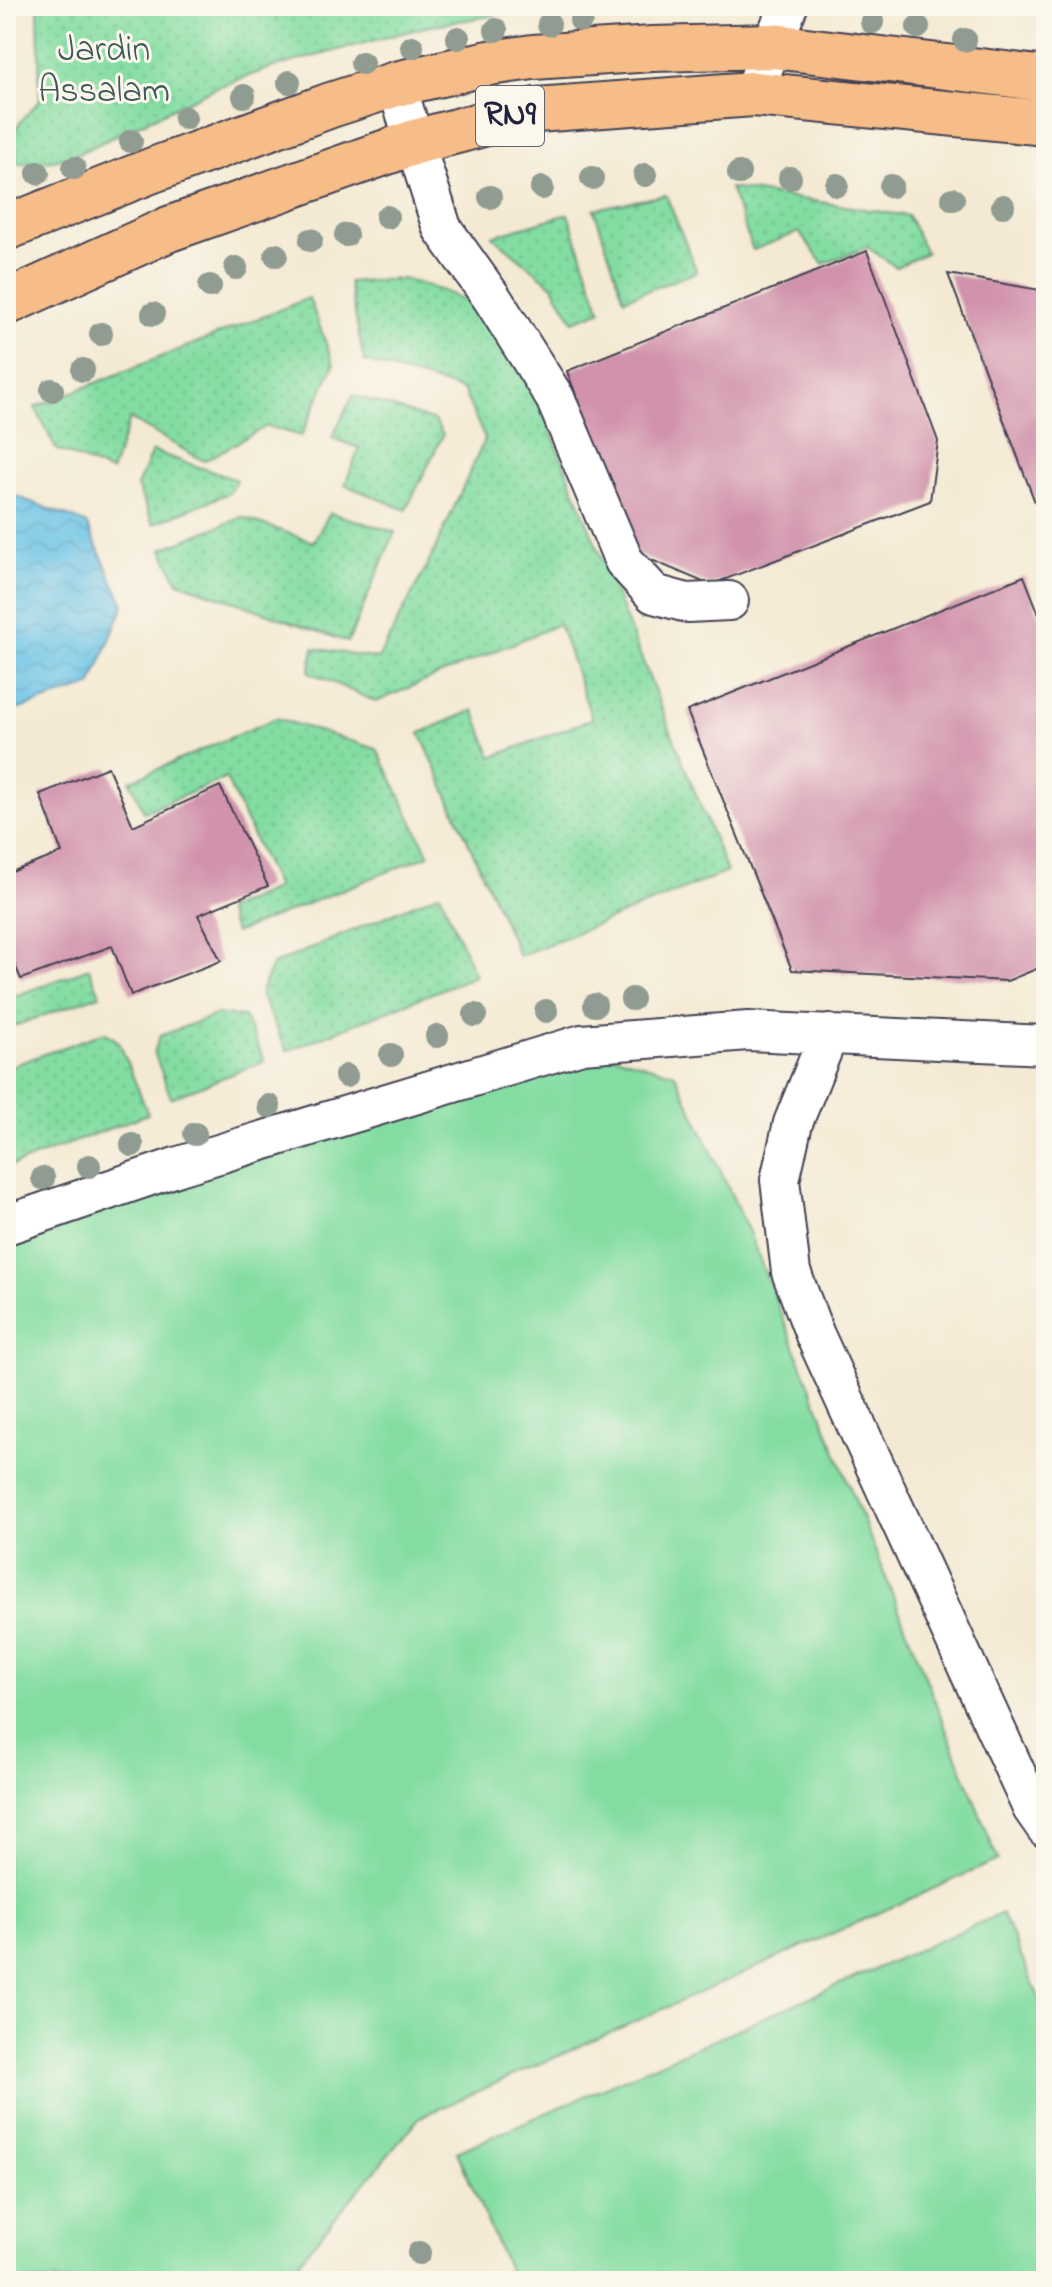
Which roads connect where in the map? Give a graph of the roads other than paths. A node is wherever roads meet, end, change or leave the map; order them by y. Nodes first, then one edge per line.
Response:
1 (788, 6) edge
2 (773, 46) junction
3 (1046, 79) edge
4 (396, 84) junction
5 (753, 94) junction
6 (1046, 123) edge
7 (415, 142) junction
8 (6, 228) edge
9 (6, 303) edge
10 (729, 601) dead end
11 (829, 1034) junction
12 (1046, 1045) edge
13 (6, 1225) edge
14 (1039, 1818) edge

1 - 2 street
2 - 3 main road, RN9
2 - 4 main road, RN9
2 - 5 street
4 - 7 street
4 - 8 main road, RN9
5 - 6 main road, RN9
5 - 7 main road, RN9
7 - 9 main road, RN9
7 - 10 street
11 - 12 street
11 - 13 street
11 - 14 street

